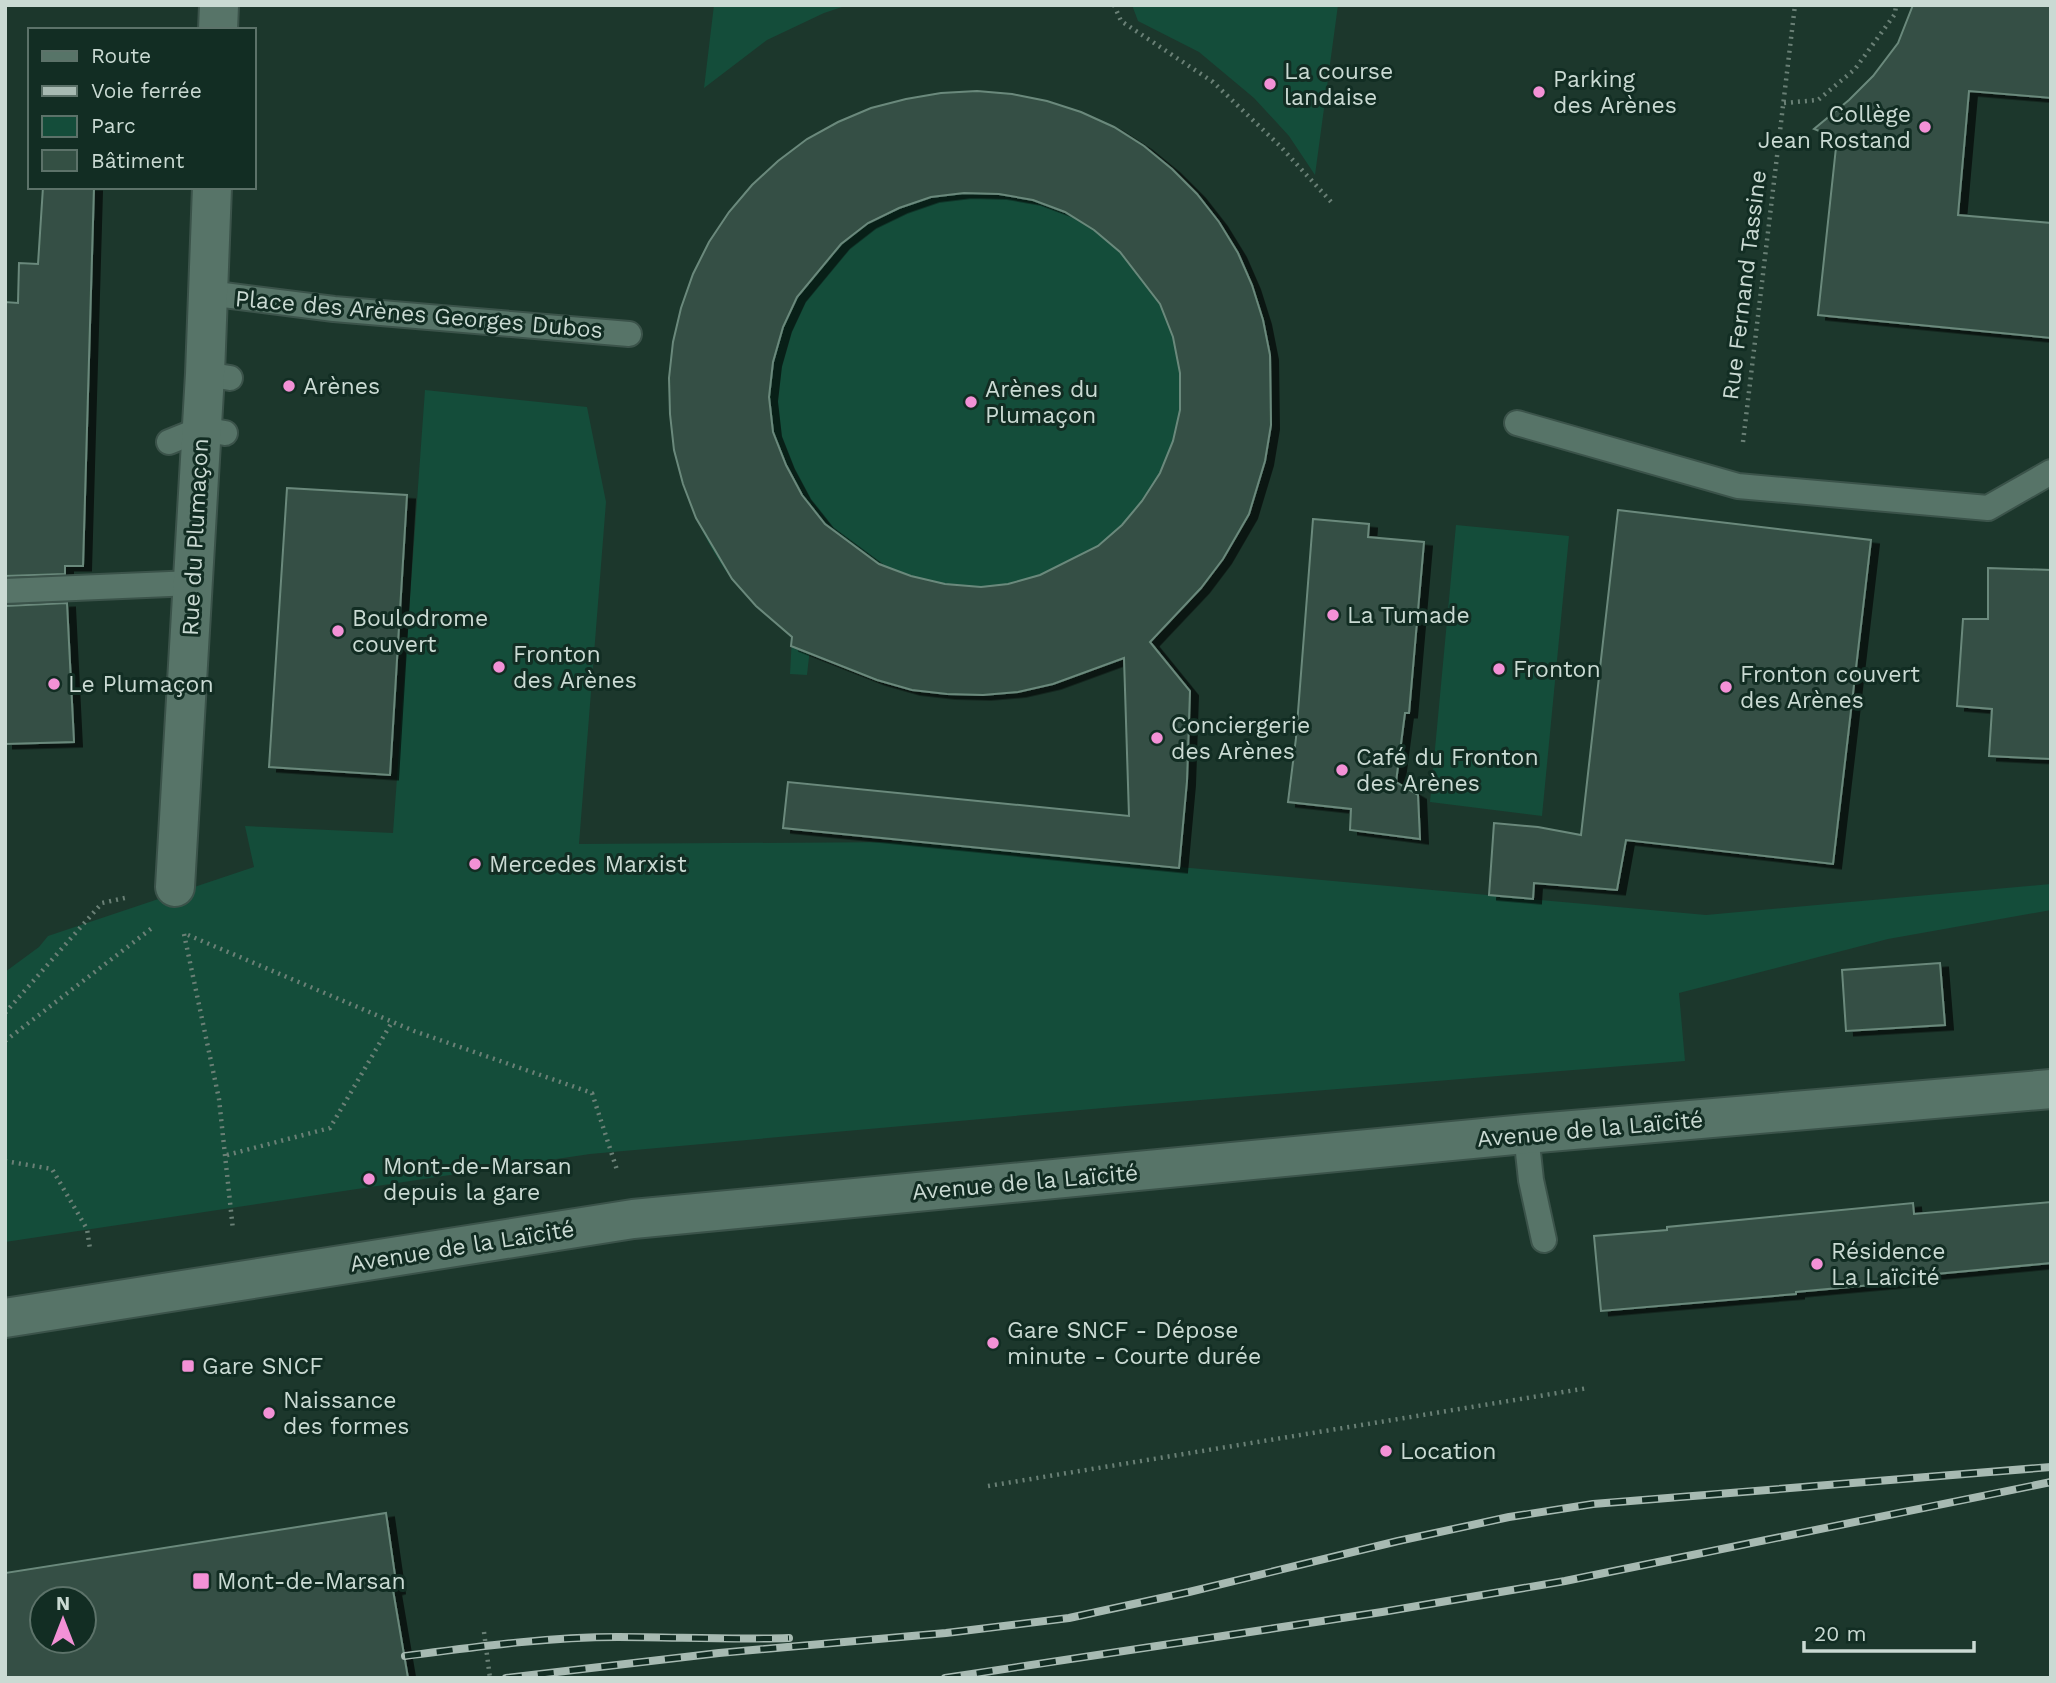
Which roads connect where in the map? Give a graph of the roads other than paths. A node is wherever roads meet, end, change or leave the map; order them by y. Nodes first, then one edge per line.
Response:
1 (219, 5) edge
2 (218, 28) edge
3 (212, 189) edge
4 (208, 293) junction
5 (629, 334) dead end
6 (1517, 423) dead end
7 (2051, 472) edge
8 (193, 583) junction
9 (5, 591) edge
10 (172, 910) road end
11 (2051, 1089) edge
12 (1525, 1134) junction
13 (1544, 1240) dead end
14 (5, 1318) edge

1 - 2 street
3 - 4 street, Rue du Plumaçon
4 - 5 lane, Place des Arènes Georges Dubos
4 - 8 street, Rue du Plumaçon
6 - 7 lane
8 - 9 lane
8 - 10 street, Rue du Plumaçon
11 - 12 street, Avenue de la Laïcité
12 - 13 lane
12 - 14 street, Avenue de la Laïcité

